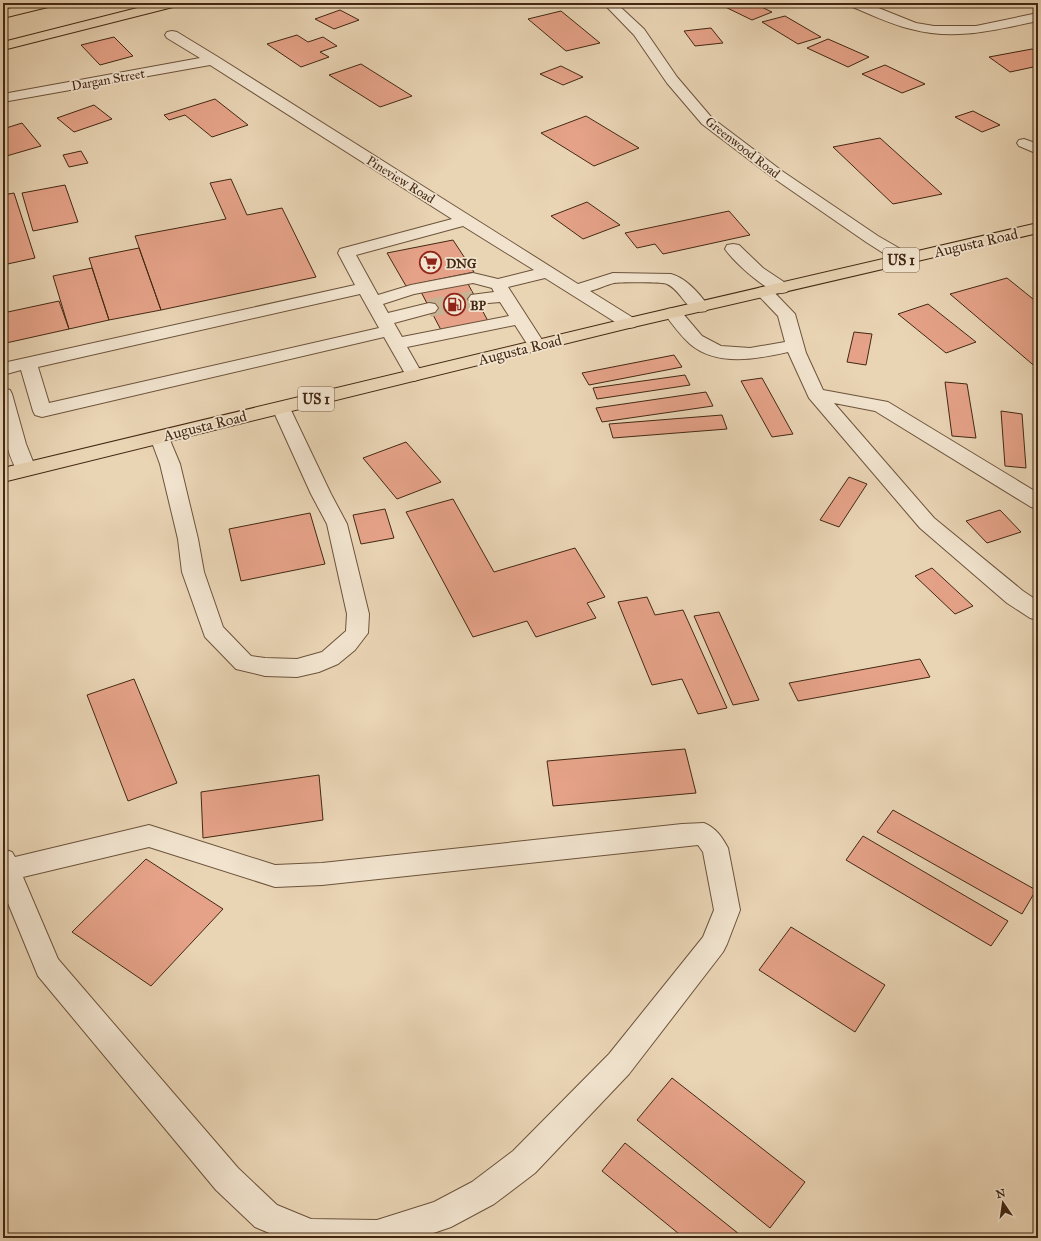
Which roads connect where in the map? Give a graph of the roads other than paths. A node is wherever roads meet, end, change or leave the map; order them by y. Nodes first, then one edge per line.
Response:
1 (47, 3) edge
2 (172, 3) edge
3 (610, 3) edge
4 (855, 3) edge
5 (3, 14) edge
6 (1038, 17) edge
7 (172, 35) dead end
8 (3, 46) edge
9 (213, 60) junction
10 (3, 98) edge
11 (1024, 143) dead end
12 (1038, 149) edge
13 (466, 220) junction
14 (1038, 228) edge
15 (733, 249) dead end
16 (905, 259) junction
17 (548, 272) junction
18 (781, 288) junction
19 (501, 290) junction
20 (576, 290) junction
21 (764, 292) junction
22 (369, 295) junction
23 (476, 299) tunnel mouth
24 (700, 307) junction
25 (429, 308) tunnel mouth
26 (673, 313) junction
27 (520, 319) junction
28 (629, 323) junction
29 (390, 331) junction
30 (795, 345) junction
31 (537, 346) junction
32 (28, 363) junction
33 (3, 369) edge
34 (414, 376) junction
35 (3, 394) edge
36 (816, 394) junction
37 (281, 408) junction
38 (160, 437) junction
39 (26, 469) junction
40 (3, 475) edge
41 (1038, 502) edge
42 (1038, 612) edge
43 (5, 865) edge

1 - 5 main road
2 - 8 main road
3 - 16 street, Greenwood Road
4 - 6 street
7 - 9 street, Pineview Road
9 - 10 street, Dargan Street
9 - 13 street, Pineview Road
11 - 12 street
13 - 17 street, Pineview Road
13 - 22 street
14 - 16 main road, Augusta Road / US 1
15 - 18 street
16 - 18 main road, Augusta Road / US 1
17 - 19 street
17 - 20 street, Pineview Road
18 - 21 main road, Augusta Road / US 1
19 - 22 street
19 - 23 street
19 - 27 street
20 - 24 street
20 - 28 street, Pineview Road
21 - 24 main road, Augusta Road / US 1
21 - 30 street
22 - 29 street
22 - 32 street
24 - 26 main road, Augusta Road / US 1
25 - 29 street
26 - 28 main road, Augusta Road / US 1
26 - 30 street
27 - 29 street
27 - 31 street
28 - 31 main road, Augusta Road / US 1
29 - 32 street
29 - 34 street
30 - 36 street
31 - 34 main road, Augusta Road / US 1
32 - 33 street
34 - 37 main road, Augusta Road / US 1
35 - 39 street
36 - 41 street
36 - 42 street
37 - 38 main road, Augusta Road / US 1
37 - 38 street
38 - 39 main road, Augusta Road / US 1
39 - 40 main road, Augusta Road / US 1
43 - 43 street

